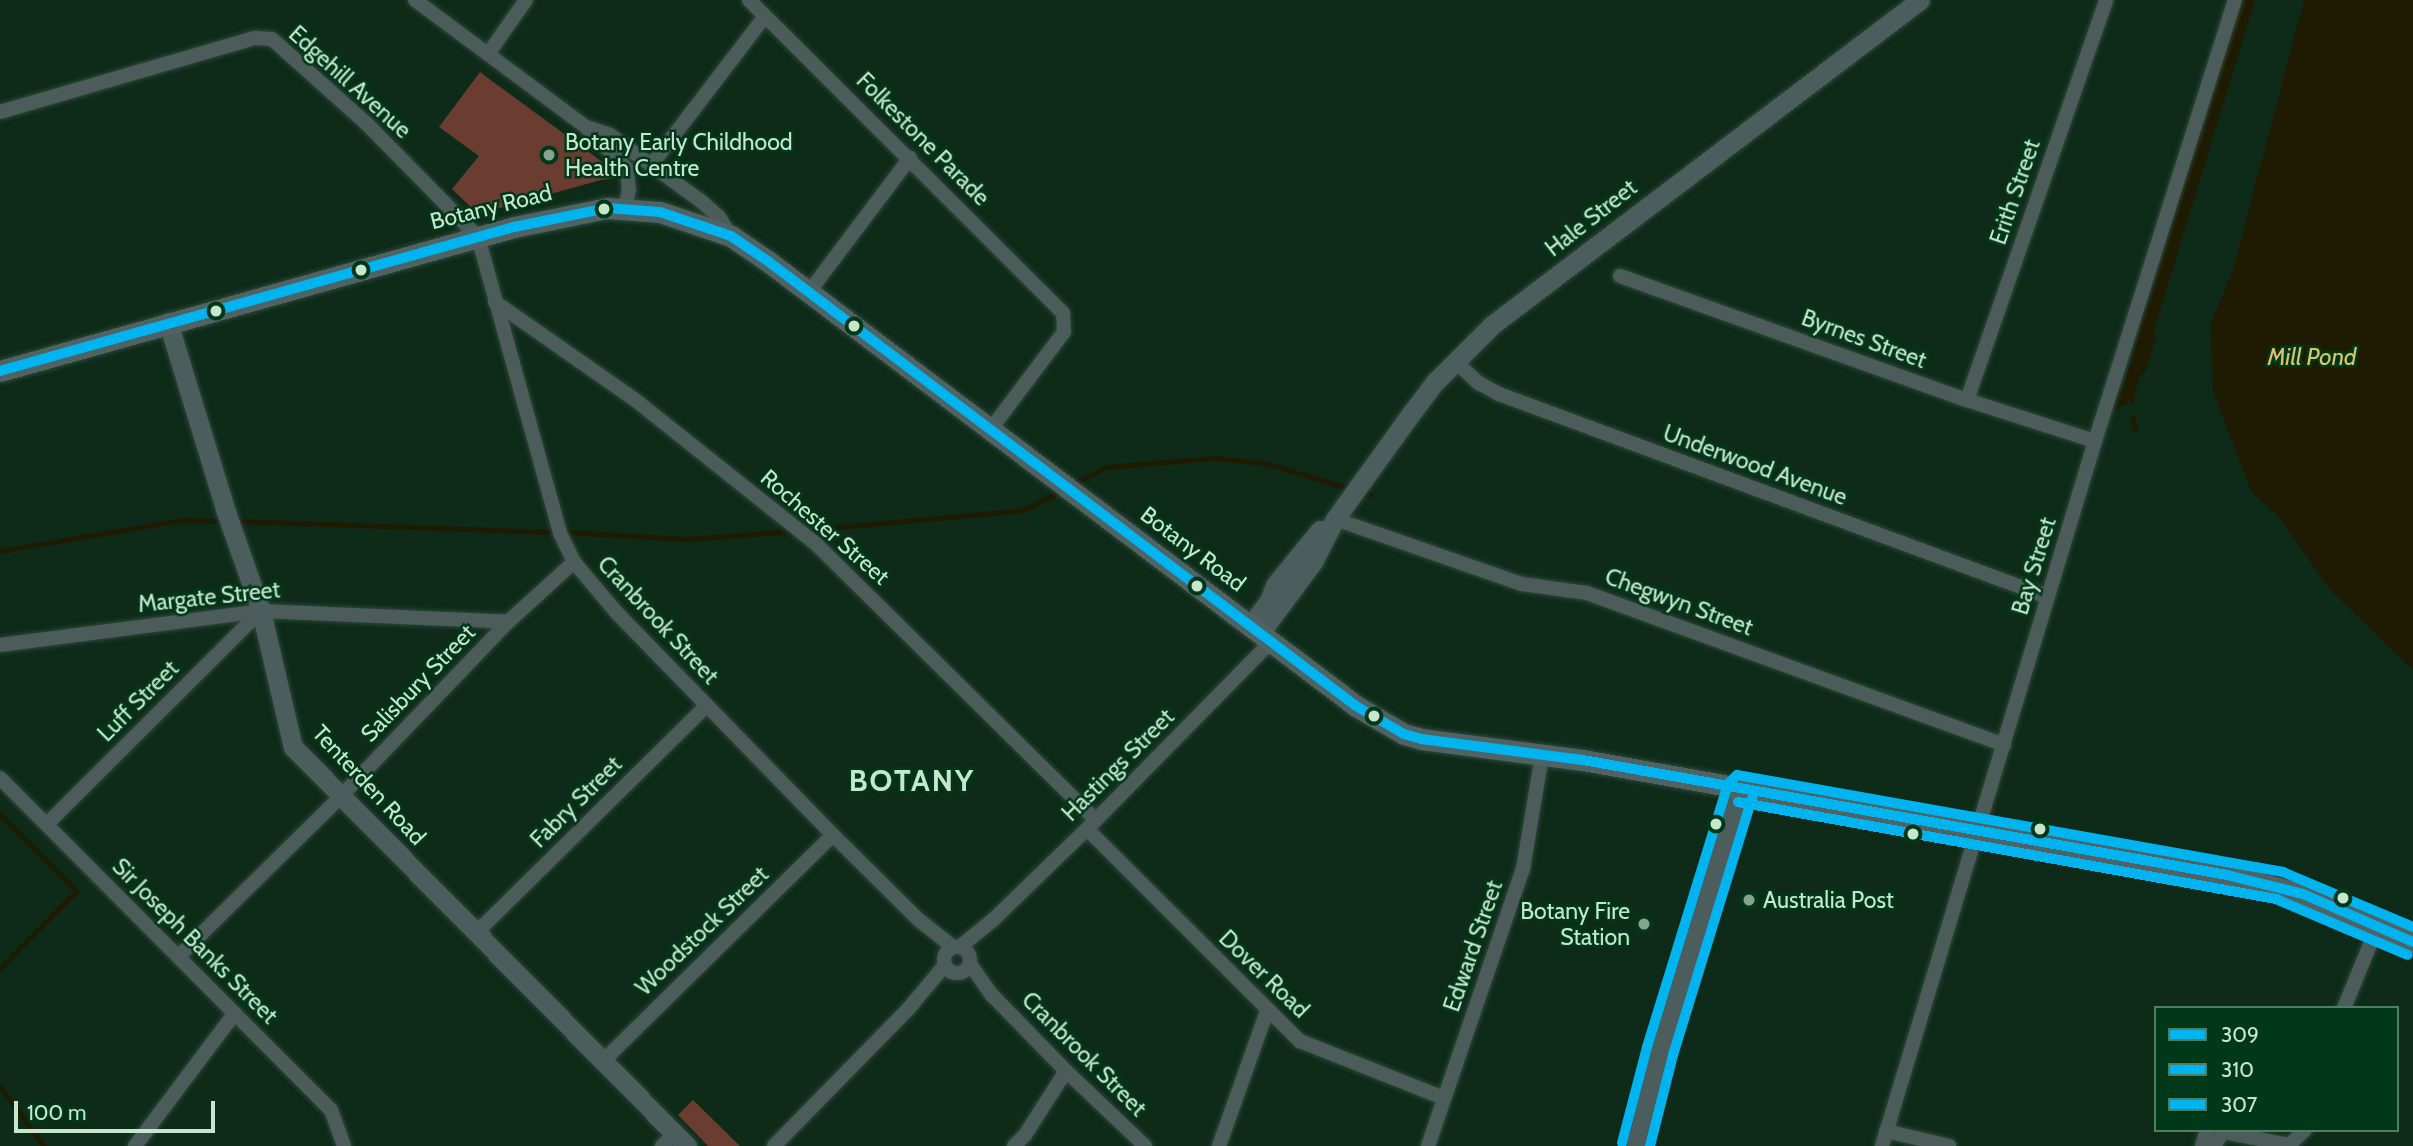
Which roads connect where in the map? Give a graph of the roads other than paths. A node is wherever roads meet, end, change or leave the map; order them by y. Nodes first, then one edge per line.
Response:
1 (415, 0) edge
2 (526, 0) edge
3 (749, 0) edge
4 (1920, 0) edge
5 (2105, 0) edge
6 (2235, 0) edge
7 (765, 16) junction
8 (488, 54) junction
9 (0, 112) edge
10 (586, 127) junction
11 (910, 158) junction
12 (652, 164) junction
13 (625, 208) junction
14 (731, 236) junction
15 (478, 237) junction
16 (1620, 276) dead end
17 (809, 292) junction
18 (495, 302) junction
19 (168, 322) junction
20 (1461, 366) junction
21 (0, 371) edge
22 (1967, 400) junction
23 (991, 429) junction
24 (2095, 441) junction
25 (1335, 519) junction
26 (574, 562) junction
27 (2048, 597) junction
28 (261, 611) junction
29 (508, 622) junction
30 (1261, 633) junction
31 (0, 645) edge
32 (707, 705) junction
33 (2004, 746) junction
34 (1542, 755) junction
35 (0, 778) edge
36 (1741, 788) junction
37 (342, 796) junction
38 (47, 824) junction
39 (1091, 825) junction
40 (1978, 830) junction
41 (833, 835) junction
42 (2378, 925) junction
43 (477, 932) junction
44 (2413, 942) edge
45 (179, 956) junction
46 (957, 960) junction
47 (2345, 1006) edge
48 (1267, 1011) junction
49 (235, 1013) junction
50 (604, 1060) junction
51 (1066, 1071) junction
52 (1444, 1098) junction
53 (1886, 1131) junction
54 (2224, 1132) edge
55 (2303, 1132) edge
56 (675, 1142) edge
57 (135, 1146) edge
58 (344, 1146) edge
59 (774, 1146) edge
60 (1014, 1146) edge
61 (1145, 1146) edge
62 (1219, 1146) edge
63 (1428, 1146) edge
64 (1636, 1146) edge
65 (1882, 1146) edge
66 (1949, 1146) edge

1 - 8 street
2 - 8 street
3 - 7 street, Folkestone Parade
4 - 20 street, Hale Street
5 - 22 street, Erith Street
6 - 24 street, Bay Street
7 - 11 street, Folkestone Parade
7 - 12 street
8 - 10 street
9 - 15 street, Edgehill Avenue
10 - 12 street
10 - 13 street
11 - 17 street
11 - 23 street, Folkestone Parade
12 - 14 street
13 - 14 main road, Botany Road
13 - 15 main road, Botany Road
14 - 17 main road, Botany Road
15 - 18 street, Cranbrook Street
15 - 19 main road, Botany Road
16 - 22 street, Byrnes Street
17 - 23 main road, Botany Road
18 - 26 street, Cranbrook Street
18 - 39 street, Rochester Street
19 - 21 main road, Botany Road
19 - 28 street, Tenterden Road
20 - 25 street, Hale Street
20 - 27 street, Underwood Avenue
22 - 24 street, Byrnes Street
23 - 30 main road, Botany Road
24 - 27 street, Bay Street
25 - 30 street, Hale Street
25 - 33 street, Chegwyn Street
26 - 29 street, Salisbury Street
26 - 32 street, Cranbrook Street
27 - 33 street, Bay Street
28 - 29 street, Margate Street
28 - 31 street, Margate Street
28 - 37 street, Tenterden Road
28 - 38 street, Luff Street
29 - 37 street, Salisbury Street
30 - 34 main road, Botany Road
30 - 39 street, Hastings Street
32 - 41 street, Cranbrook Street
32 - 43 street, Fabry Street
33 - 40 street, Bay Street
34 - 36 main road, Botany Road
34 - 52 street, Edward Street
35 - 38 street, Sir Joseph Banks Street
36 - 40 main road, Botany Road
36 - 64 street
37 - 43 street, Tenterden Road
37 - 45 street, Salisbury Street
38 - 45 street, Sir Joseph Banks Street
39 - 46 street, Hastings Street
39 - 48 street, Dover Road
40 - 42 main road, Botany Road
40 - 53 street, Bay Street
41 - 46 street, Cranbrook Street
41 - 50 street, Woodstock Street
42 - 44 main road, Botany Road
42 - 47 street
43 - 50 street, Tenterden Road
45 - 49 street, Sir Joseph Banks Street
46 - 51 street, Cranbrook Street
46 - 59 street, Hastings Street
48 - 52 street, Dover Road
48 - 62 street
49 - 57 street
49 - 58 street, Sir Joseph Banks Street
50 - 56 street, Tenterden Road
51 - 60 street
51 - 61 street, Cranbrook Street
52 - 63 street, Edward Street
53 - 65 street, Bay Street
53 - 66 street
54 - 55 street

